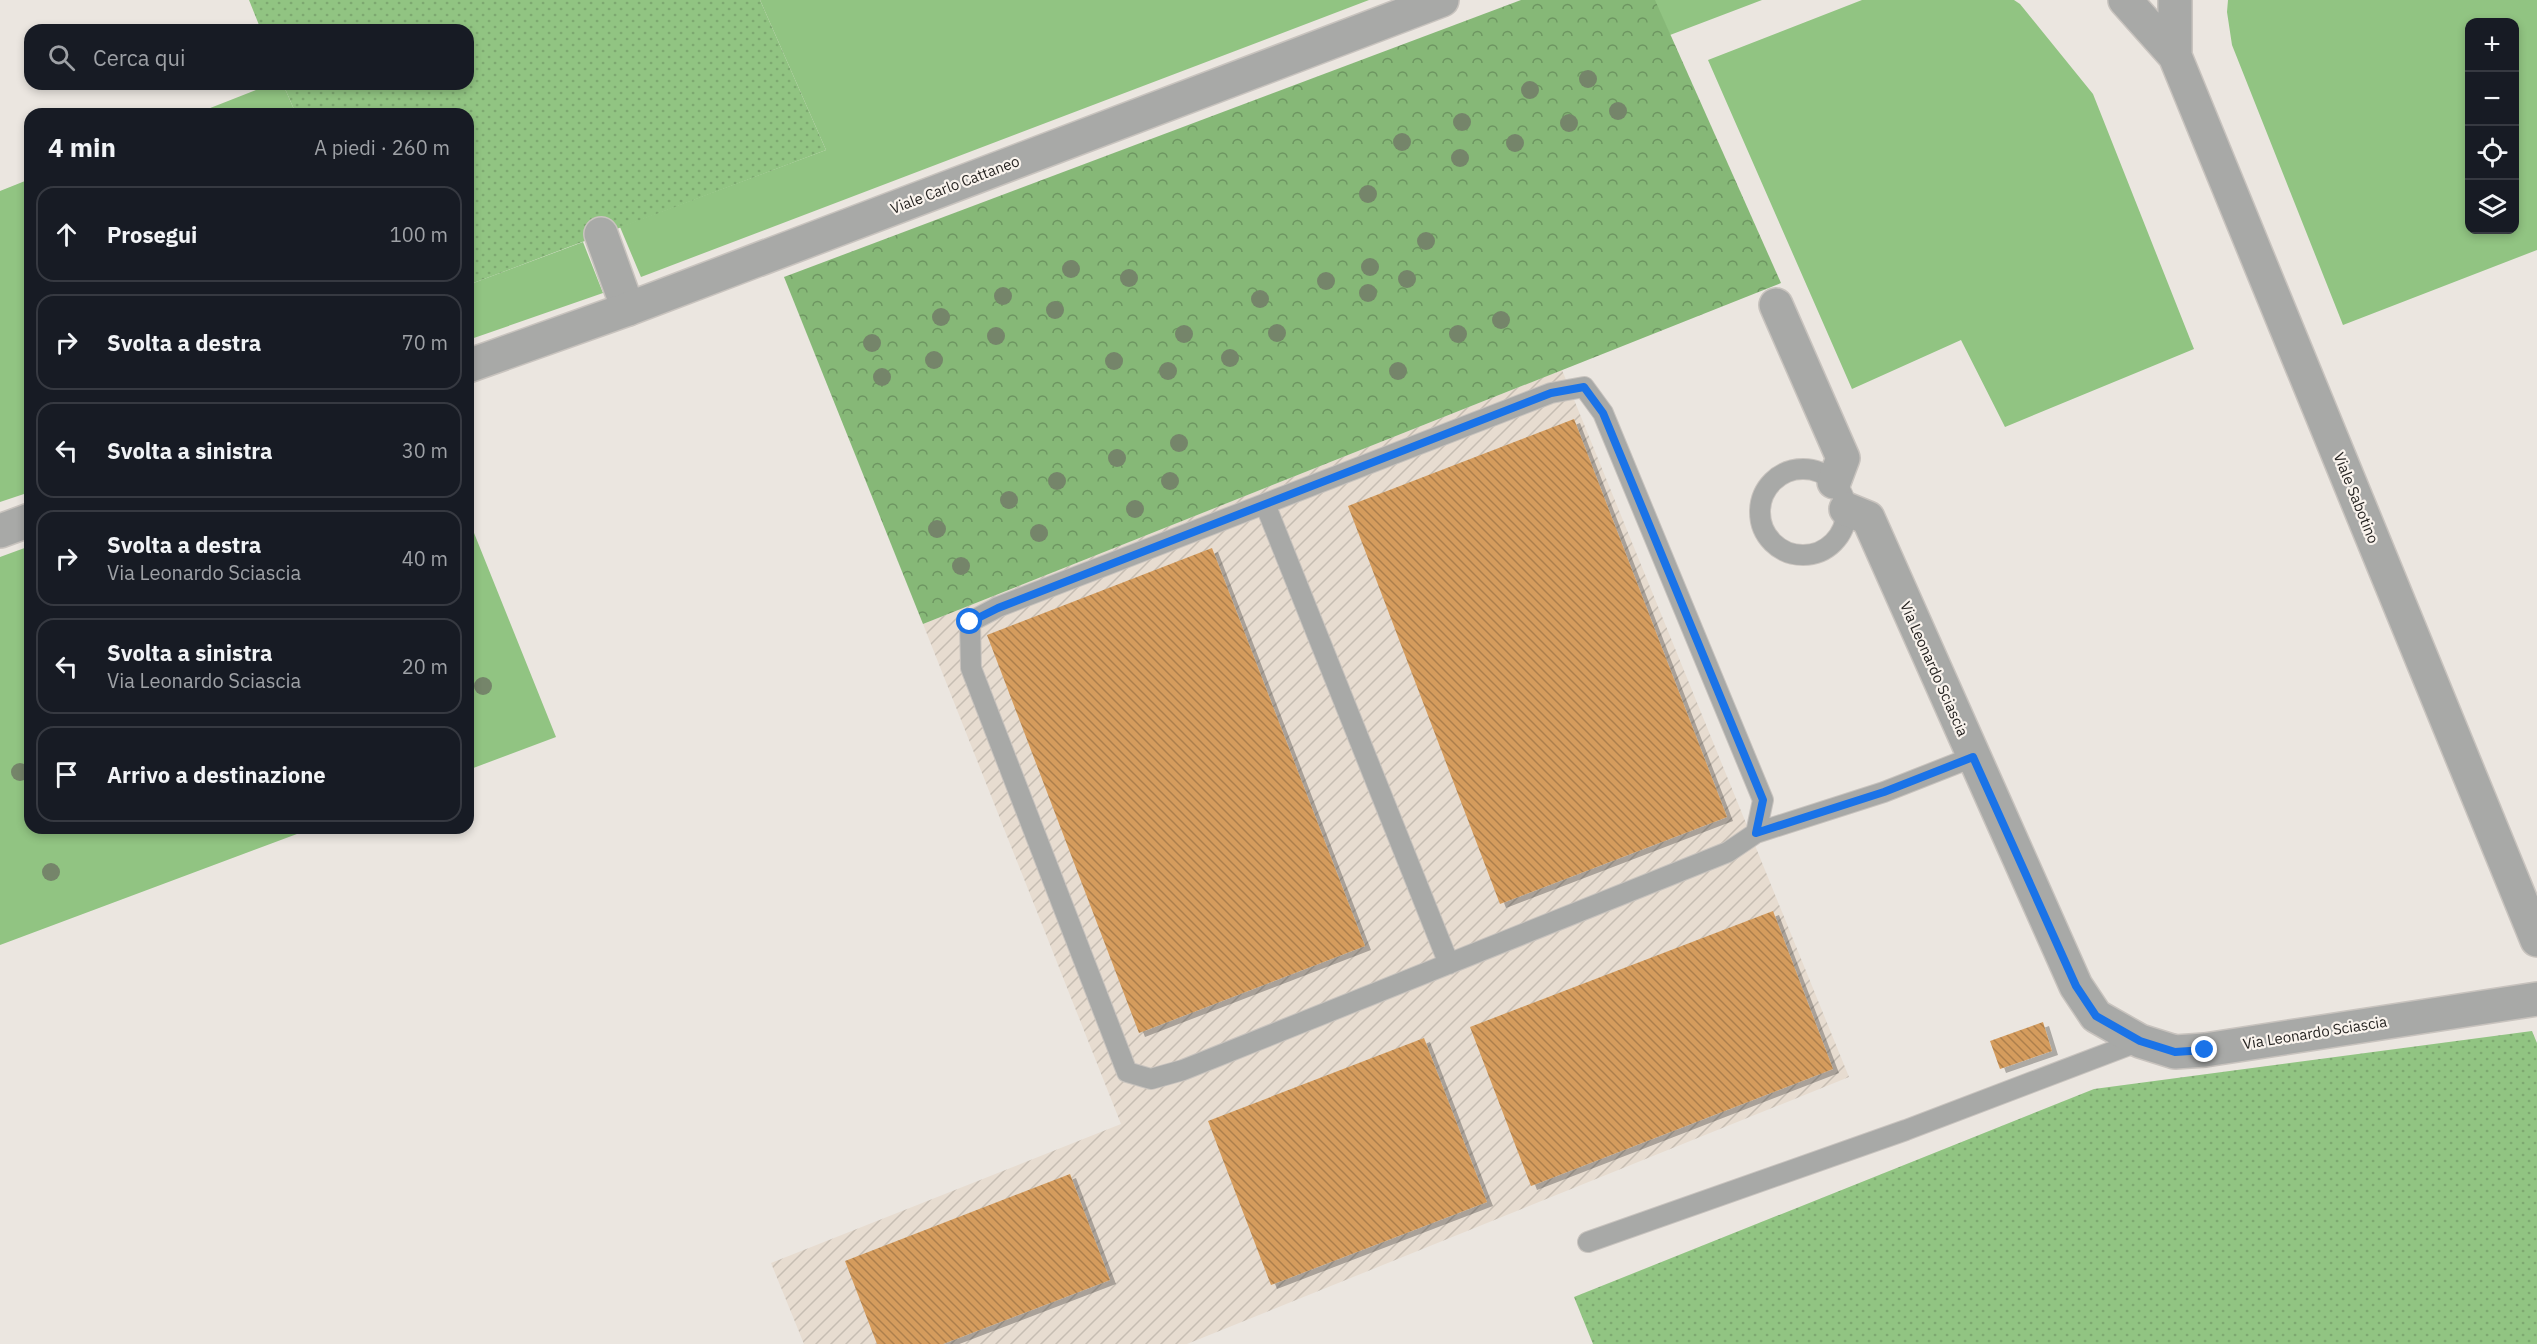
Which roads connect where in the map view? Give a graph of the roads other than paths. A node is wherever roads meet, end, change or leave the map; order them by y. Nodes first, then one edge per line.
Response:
1 (1442, 0) edge
2 (2125, 0) edge
3 (2175, 0) edge
4 (2175, 56) junction
5 (602, 234) dead end
6 (1776, 305) dead end
7 (628, 309) junction
8 (474, 364) edge
9 (1265, 504) junction
10 (24, 522) edge
11 (0, 531) edge
12 (1973, 757) junction
13 (1756, 833) junction
14 (2537, 940) edge
15 (1449, 964) junction
16 (2537, 999) edge
17 (2140, 1041) junction
18 (1588, 1242) dead end

1 - 7 street, Viale Carlo Cattaneo
2 - 4 street
3 - 4 street
4 - 14 street, Viale Sabotino
5 - 7 street
6 - 12 street, Via Leonardo Sciascia
7 - 8 street, Viale Carlo Cattaneo
9 - 13 lane
9 - 15 lane
9 - 15 lane
10 - 11 street
12 - 13 lane
12 - 17 street, Via Leonardo Sciascia
13 - 15 lane
16 - 17 street, Via Leonardo Sciascia
17 - 18 lane

